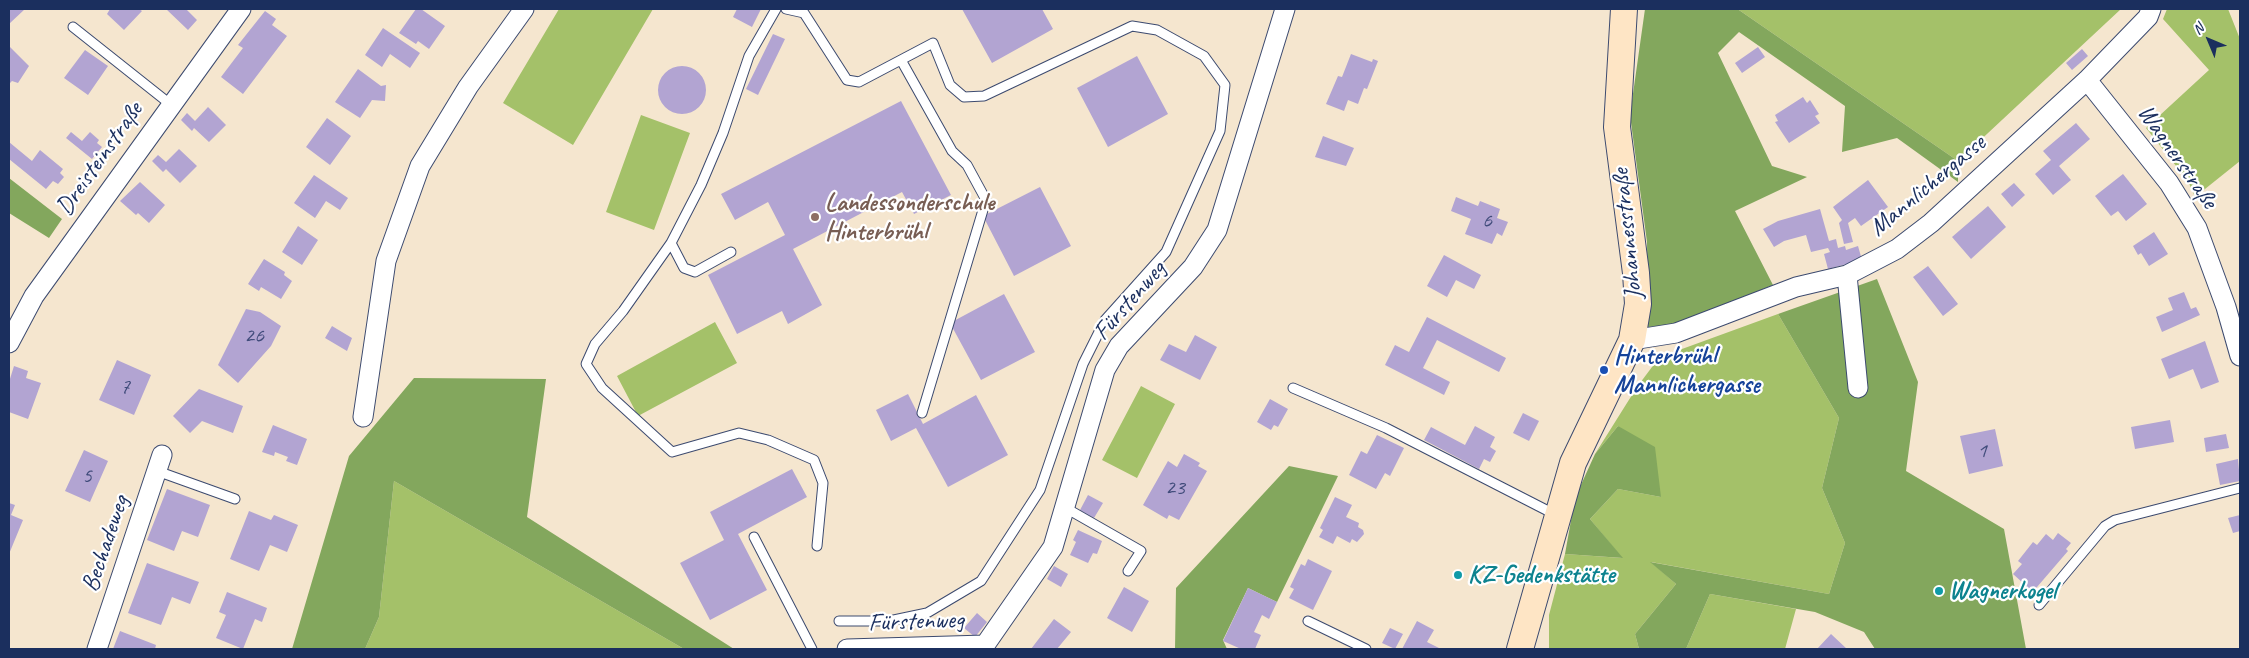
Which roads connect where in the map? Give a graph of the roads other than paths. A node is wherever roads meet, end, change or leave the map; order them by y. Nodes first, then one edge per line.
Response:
1 (241, 9) edge
2 (524, 9) edge
3 (776, 9) edge
4 (786, 9) edge
5 (1286, 9) edge
6 (1624, 9) edge
7 (2151, 9) edge
8 (73, 27) dead end
9 (901, 60) junction
10 (2087, 80) junction
11 (170, 104) junction
12 (672, 242) junction
13 (732, 252) dead end
14 (1847, 275) junction
15 (1632, 340) junction
16 (9, 343) edge
17 (2240, 356) edge
18 (1293, 388) dead end
19 (1858, 388) dead end
20 (922, 413) dead end
21 (363, 417) dead end
22 (160, 463) joint
23 (2240, 488) edge
24 (235, 499) dead end
25 (1064, 507) junction
26 (1557, 516) junction
27 (754, 537) dead end
28 (817, 546) dead end
29 (1128, 572) dead end
30 (2039, 605) dead end
31 (839, 621) dead end
32 (1308, 621) dead end
33 (986, 648) edge
34 (97, 649) edge
35 (812, 649) edge
36 (848, 649) edge
37 (1366, 649) edge
38 (1520, 649) edge

1 - 11 street, Dreisteinstraße
2 - 21 street
3 - 12 lane
4 - 9 lane
5 - 25 street, Fürstenweg
6 - 15 main road, Johannesstraße
7 - 10 street, Mannlichergasse
8 - 11 lane
9 - 20 lane
9 - 31 lane
10 - 14 street, Mannlichergasse
10 - 17 street, Wagnerstraße
11 - 16 street, Dreisteinstraße
12 - 13 lane
12 - 28 lane
14 - 15 street, Mannlichergasse
14 - 19 street
15 - 26 main road, Johannesstraße
18 - 26 lane
22 - 24 lane
22 - 34 street, Bechadeweg
23 - 30 lane
25 - 29 lane
25 - 33 street, Fürstenweg
26 - 38 main road, Johannesstraße
27 - 35 lane
32 - 37 lane
33 - 36 street, Fürstenweg

